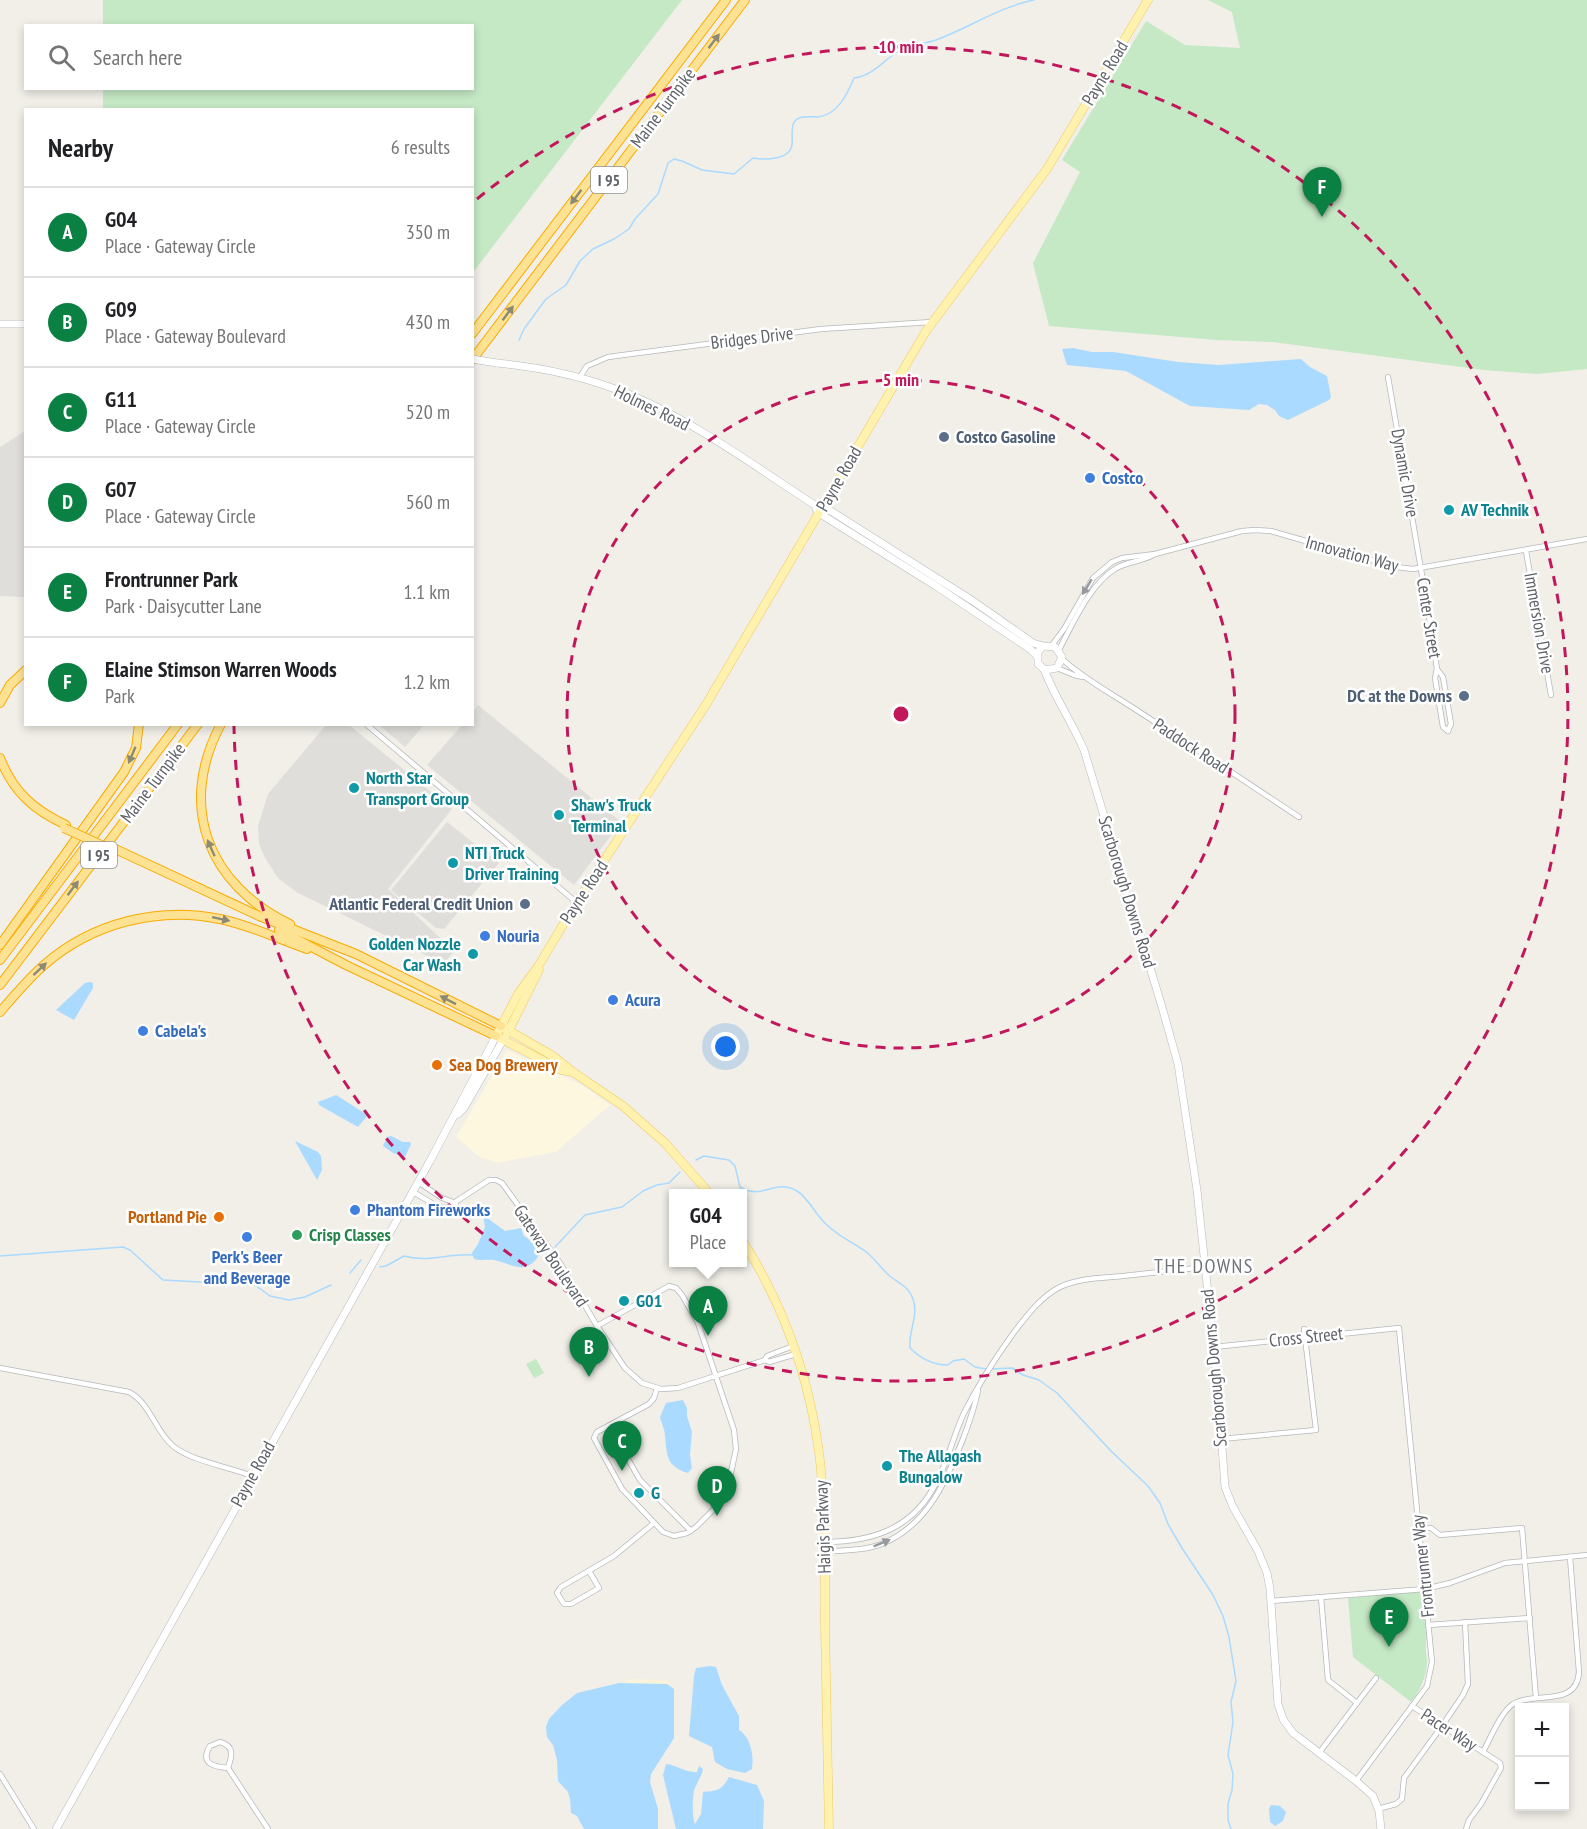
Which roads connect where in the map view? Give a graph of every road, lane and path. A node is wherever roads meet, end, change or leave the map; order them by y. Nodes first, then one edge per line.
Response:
1 (726, 0) edge
2 (745, 0) edge
3 (1148, 0) edge
4 (932, 322) junction
5 (0, 324) edge
6 (24, 324) edge
7 (474, 331) edge
8 (474, 357) edge
9 (474, 360) edge
10 (580, 377) junction
11 (1388, 377) dead end
12 (821, 510) junction
13 (1587, 539) edge
14 (1526, 551) junction
15 (1155, 554) junction
16 (1422, 568) junction
17 (1047, 646) junction
18 (1059, 650) junction
19 (1036, 656) junction
20 (1062, 659) junction
21 (24, 669) edge
22 (1044, 669) junction
23 (1055, 669) junction
24 (1437, 669) junction
25 (24, 670) edge
26 (1083, 677) junction
27 (1057, 694) junction
28 (1551, 694) dead end
29 (0, 696) edge
30 (0, 703) edge
31 (139, 726) edge
32 (176, 726) edge
33 (196, 726) edge
34 (220, 726) edge
35 (368, 726) edge
36 (0, 758) edge
37 (0, 765) edge
38 (1299, 817) dead end
39 (65, 826) junction
40 (111, 848) junction
41 (576, 902) junction
42 (0, 945) edge
43 (356, 954) junction
44 (0, 960) edge
45 (346, 965) junction
46 (0, 985) edge
47 (0, 1012) edge
48 (504, 1029) junction
49 (500, 1038) junction
50 (573, 1072) junction
51 (418, 1182) junction
52 (706, 1189) edge
53 (412, 1191) junction
54 (456, 1203) junction
55 (747, 1249) edge
56 (1205, 1267) junction
57 (597, 1326) junction
58 (1399, 1328) joint
59 (1304, 1329) dead end
60 (1305, 1337) junction
61 (1214, 1347) junction
62 (794, 1350) junction
63 (765, 1360) junction
64 (0, 1368) edge
65 (716, 1376) junction
66 (978, 1385) junction
67 (657, 1388) junction
68 (609, 1426) junction
69 (1221, 1439) junction
70 (252, 1476) junction
71 (654, 1523) junction
72 (1419, 1528) junction
73 (691, 1531) junction
74 (824, 1542) junction
75 (825, 1552) junction
76 (1587, 1556) edge
77 (1570, 1557) junction
78 (1525, 1560) junction
79 (589, 1571) junction
80 (1425, 1589) junction
81 (1321, 1597) junction
82 (1271, 1601) junction
83 (1530, 1618) junction
84 (1465, 1622) junction
85 (1428, 1625) junction
86 (1376, 1678) dead end
87 (1536, 1698) junction
88 (1357, 1703) junction
89 (1412, 1706) junction
90 (1442, 1726) junction
91 (1483, 1752) junction
92 (1319, 1753) junction
93 (228, 1768) junction
94 (0, 1774) edge
95 (1356, 1781) junction
96 (1378, 1809) junction
97 (34, 1829) edge
98 (56, 1829) edge
99 (268, 1829) edge
100 (829, 1829) edge
101 (1381, 1829) edge
102 (1466, 1829) edge

1 -> 7 highway, Maine Turnpike / I 95
8 -> 2 highway, Maine Turnpike / I 95
3 - 4 main road, Payne Road
4 - 10 street, Bridges Drive
4 - 12 main road, Payne Road
5 - 6 street
9 - 10 street, Holmes Road, bridge
10 - 12 street, Holmes Road
11 - 16 street, Dynamic Drive
12 - 17 street
12 - 19 street
12 - 41 main road, Payne Road
13 - 14 street, Innovation Way
14 - 16 street, Innovation Way
14 - 28 street, Immersion Drive
15 - 16 street, Innovation Way
15 -> 17 street, Innovation Way
15 - 18 street, Innovation Way
16 - 24 street, Center Street
17 - 18 street
17 - 19 street
18 - 20 street
19 - 22 street
20 - 23 street
20 - 26 street, Paddock Road
21 - 29 highway
22 - 23 street
22 - 27 street, Scarborough Downs Road
23 - 26 street, Paddock Road
23 - 27 street, Scarborough Downs Road
24 - 24 street, Center Street
25 - 30 highway
26 - 38 street, Paddock Road
27 - 56 street, Scarborough Downs Road
31 -> 42 highway
32 - 44 highway, Maine Turnpike / I 95
46 -> 33 highway, Maine Turnpike / I 95
43 -> 34 highway
35 - 41 street
36 - 39 highway
37 - 39 highway
39 - 40 highway, bridge
40 - 43 highway
40 - 45 highway
41 - 48 main road, Payne Road
48 -> 43 highway
47 -> 45 highway
45 - 49 highway
48 - 49 main road, Payne Road
48 - 50 main road
49 - 50 main road
49 - 51 street, Payne Road
50 - 52 main road
51 - 53 street, Payne Road
51 - 54 street
53 - 54 street
53 - 70 street, Payne Road
54 - 57 street, Gateway Boulevard
55 - 62 main road, Haigis Parkway
56 - 61 street, Scarborough Downs Road
56 - 66 street
57 - 65 street
57 - 67 street, Gateway Boulevard
58 - 60 street, Cross Street
58 - 72 street, Frontrunner Way
59 - 60 street
60 - 61 street, Cross Street
60 - 69 street
61 - 69 street, Scarborough Downs Road
62 - 63 street
62 - 63 street
62 - 74 main road, Haigis Parkway
63 - 65 street
64 - 70 street
65 - 67 street
65 - 73 street
66 - 74 street
75 -> 66 street
67 - 68 street
68 - 71 street
68 - 73 street
69 - 82 street, Scarborough Downs Road
70 - 98 street, Payne Road
71 - 73 street
71 - 79 street
72 - 78 street
72 - 80 street, Frontrunner Way
74 - 75 main road, Haigis Parkway
75 - 100 main road, Haigis Parkway
76 - 77 street
77 - 78 street
77 - 87 street, Pacer Way
78 - 80 street
78 - 83 street
79 - 79 street
80 - 81 street
80 - 85 street, Frontrunner Way
81 - 82 street
81 - 88 street
82 - 92 street, Scarborough Downs Road
83 - 84 street
83 - 87 street
84 - 85 street
84 - 90 street
85 - 89 street, Frontrunner Way
86 - 88 street
87 - 91 street, Pacer Way
88 - 92 street
89 - 90 street, Pacer Way
89 - 95 street, Frontrunner Way
90 - 91 street, Pacer Way
90 - 96 street
91 - 102 street
92 - 95 street, Scarborough Downs Road
93 - 93 street
93 - 99 street
94 - 97 street
95 - 96 street, Scarborough Downs Road
96 - 101 street, Scarborough Downs Road

